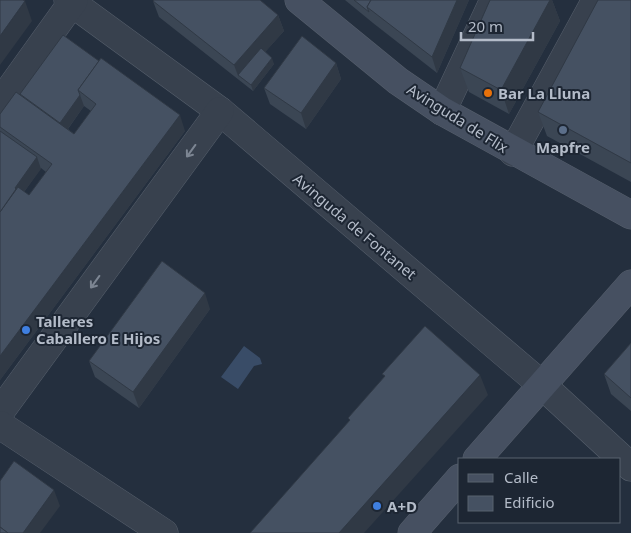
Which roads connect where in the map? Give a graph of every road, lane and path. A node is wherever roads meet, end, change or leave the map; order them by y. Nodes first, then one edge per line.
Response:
1 (299, 0) edge
2 (494, 0) edge
3 (596, 0) edge
4 (71, 1) edge
5 (0, 103) edge
6 (442, 111) junction
7 (220, 112) junction
8 (513, 152) junction
9 (631, 215) edge
10 (631, 284) edge
11 (542, 385) junction
12 (0, 412) edge
13 (0, 425) edge
14 (478, 458) edge
15 (631, 466) edge
16 (458, 480) edge
17 (164, 533) edge
18 (412, 533) edge

1 - 6 main road, Avinguda de Flix
2 - 6 street
3 - 8 street
4 - 5 street
4 - 7 street, Avinguda de Fontanet
6 - 8 main road, Avinguda de Flix
7 - 11 street, Avinguda de Fontanet
7 -> 12 street
8 - 9 main road, Avinguda de Flix
10 - 11 main road
11 - 14 main road
11 - 15 street, Avinguda de Fontanet
13 - 17 street
16 - 18 main road

